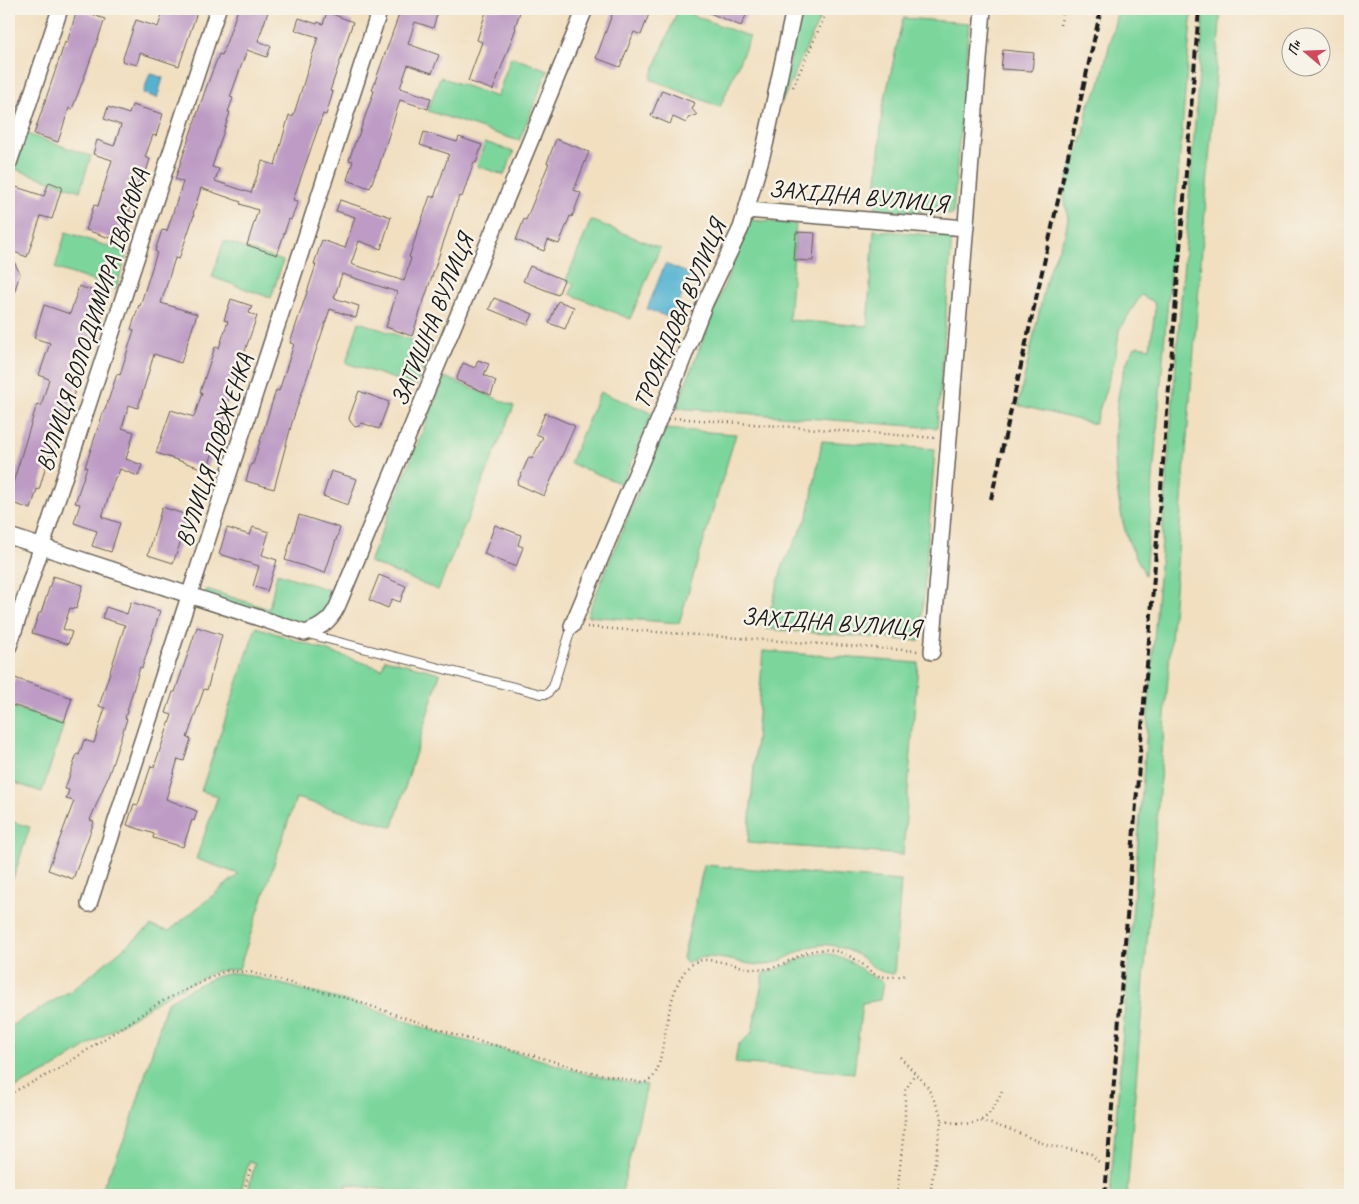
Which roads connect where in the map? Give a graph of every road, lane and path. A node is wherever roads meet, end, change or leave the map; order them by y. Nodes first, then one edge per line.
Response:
1 (60, 9) edge
2 (218, 9) edge
3 (380, 9) edge
4 (585, 9) edge
5 (794, 9) edge
6 (828, 9) edge
7 (983, 9) edge
8 (1064, 9) edge
9 (1060, 25) dead end
10 (792, 90) dead end
11 (9, 163) edge
12 (747, 210) junction
13 (966, 228) junction
14 (660, 417) junction
15 (949, 439) junction
16 (9, 536) edge
17 (42, 547) junction
18 (190, 596) junction
19 (572, 626) junction
20 (305, 633) junction
21 (9, 646) edge
22 (932, 652) joint
23 (89, 904) dead end
24 (906, 975) dead end
25 (900, 1057) dead end
26 (915, 1072) junction
27 (1003, 1089) dead end
28 (9, 1094) edge
29 (942, 1121) junction
30 (981, 1121) junction
31 (1099, 1162) dead end
32 (251, 1166) dead end
33 (243, 1195) edge
34 (897, 1195) edge
35 (930, 1195) edge

1 - 11 street
2 - 17 street, ВУЛИЦЯ ВОЛОДИМИРА ІВАСЮКА
3 - 18 street, ВУЛИЦЯ ДОВЖЕНКА
4 - 20 street, ЗАТИШНА ВУЛИЦЯ
5 - 12 street, ТРОЯНДОВА ВУЛИЦЯ
6 - 10 path
7 - 13 street, ЗАХІДНА ВУЛИЦЯ
8 - 9 path
12 - 13 street, ЗАХІДНА ВУЛИЦЯ
12 - 14 street, ТРОЯНДОВА ВУЛИЦЯ
13 - 15 street, ЗАХІДНА ВУЛИЦЯ
14 - 15 path
14 - 19 street, ТРОЯНДОВА ВУЛИЦЯ
15 - 22 street, ЗАХІДНА ВУЛИЦЯ
16 - 17 street
17 - 18 street
17 - 21 street, ВУЛИЦЯ ВОЛОДИМИРА ІВАСЮКА
18 - 20 street
18 - 23 street, ВУЛИЦЯ ДОВЖЕНКА
19 - 20 lane
19 - 22 path, ЗАХІДНА ВУЛИЦЯ
24 - 28 path
25 - 26 path
26 - 29 path
26 - 34 path
27 - 30 path
29 - 30 path
29 - 35 path
30 - 31 path
32 - 33 path

